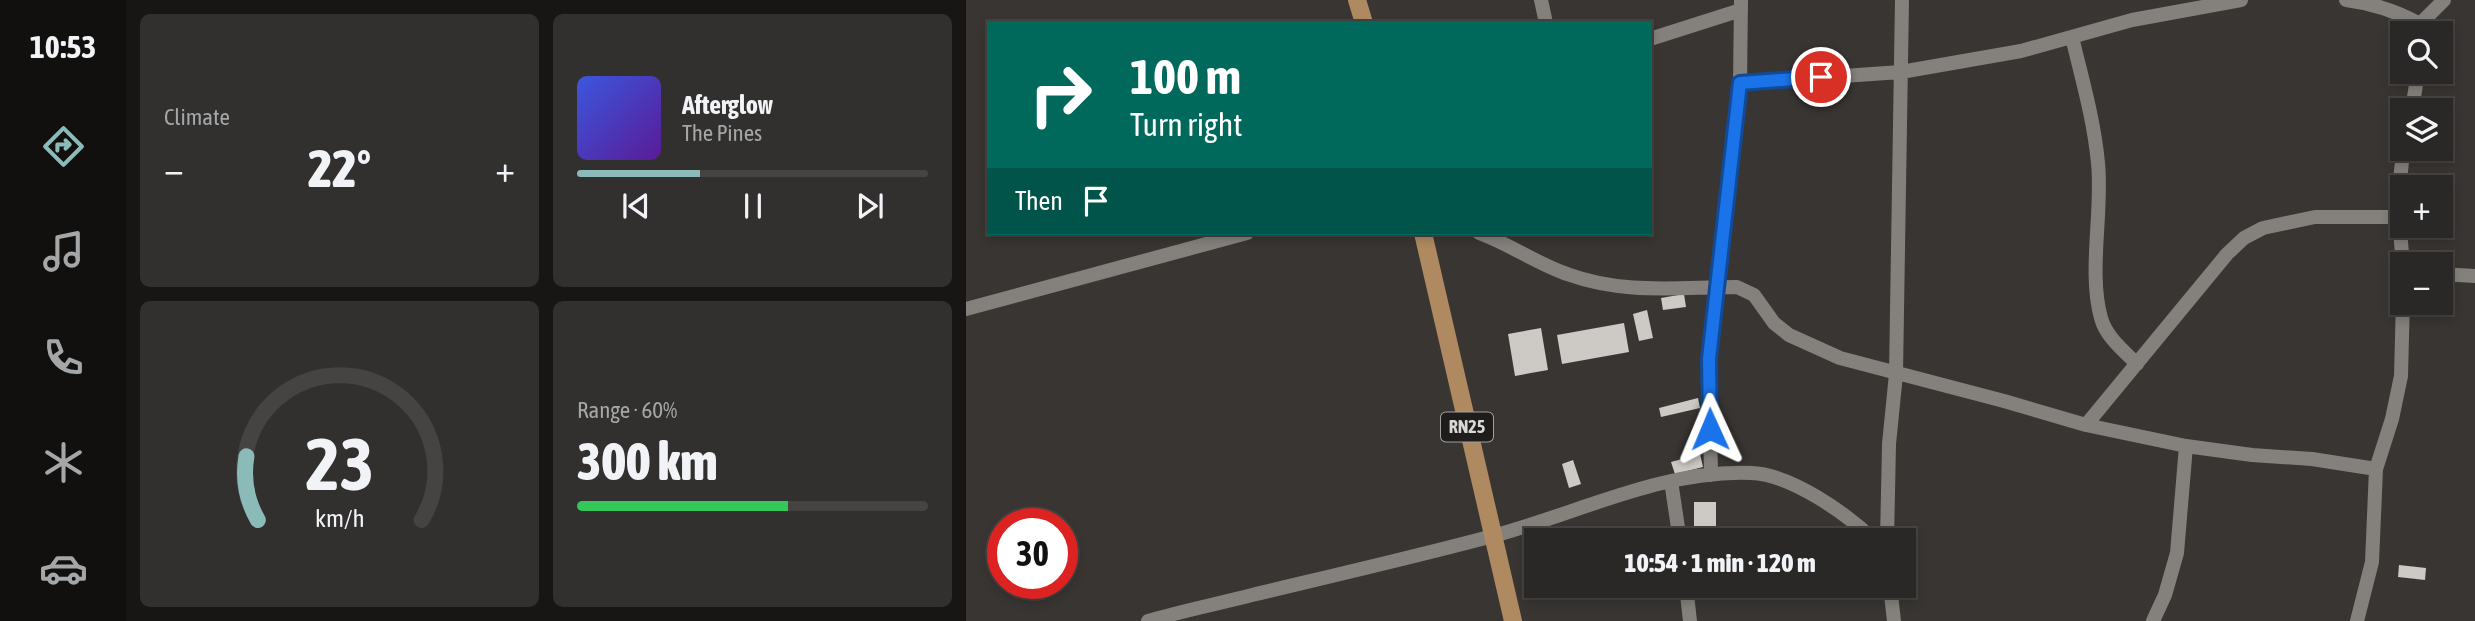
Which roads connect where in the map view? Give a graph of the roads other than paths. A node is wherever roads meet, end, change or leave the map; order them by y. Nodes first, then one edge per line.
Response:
1 (1357, 0) edge
2 (1541, 0) edge
3 (1902, 0) edge
4 (2241, 0) edge
5 (2346, 0) edge
6 (2444, 0) edge
7 (1741, 5) edge
8 (1363, 21) edge
9 (1546, 21) edge
10 (2403, 21) edge
11 (2427, 21) edge
12 (2073, 37) junction
13 (1652, 38) edge
14 (1901, 72) junction
15 (1740, 83) junction
16 (2390, 217) edge
17 (1240, 235) edge
18 (1423, 235) edge
19 (1485, 235) edge
20 (2453, 275) edge
21 (2475, 276) edge
22 (1718, 287) junction
23 (966, 309) edge
24 (2403, 315) edge
25 (2137, 364) junction
26 (1896, 374) junction
27 (2086, 425) junction
28 (2186, 446) junction
29 (2376, 469) junction
30 (1711, 475) junction
31 (1671, 481) junction
32 (1678, 528) edge
33 (1861, 528) edge
34 (1887, 528) edge
35 (1492, 537) junction
36 (1687, 598) edge
37 (1891, 598) edge
38 (1153, 620) edge
39 (1513, 621) edge
40 (1690, 621) edge
41 (1894, 621) edge
42 (2153, 621) edge
43 (2357, 621) edge

1 - 8 main road
2 - 9 street
3 - 14 street
4 - 12 street
5 - 10 street
6 - 11 street
7 - 13 street
7 - 15 street
12 - 14 street
12 - 25 street
14 - 15 street
14 - 26 street
15 - 22 street
16 - 25 street
17 - 23 street
18 - 35 main road, RN25
19 - 22 street
20 - 21 street
22 - 26 street
22 - 30 street
24 - 29 street
25 - 27 street
26 - 27 street
26 - 34 street
27 - 28 street
28 - 29 street
28 - 42 street
29 - 43 street
30 - 31 street
30 - 33 street
31 - 32 street
31 - 35 street
35 - 38 street
35 - 39 main road, RN25
36 - 40 street
37 - 41 street

